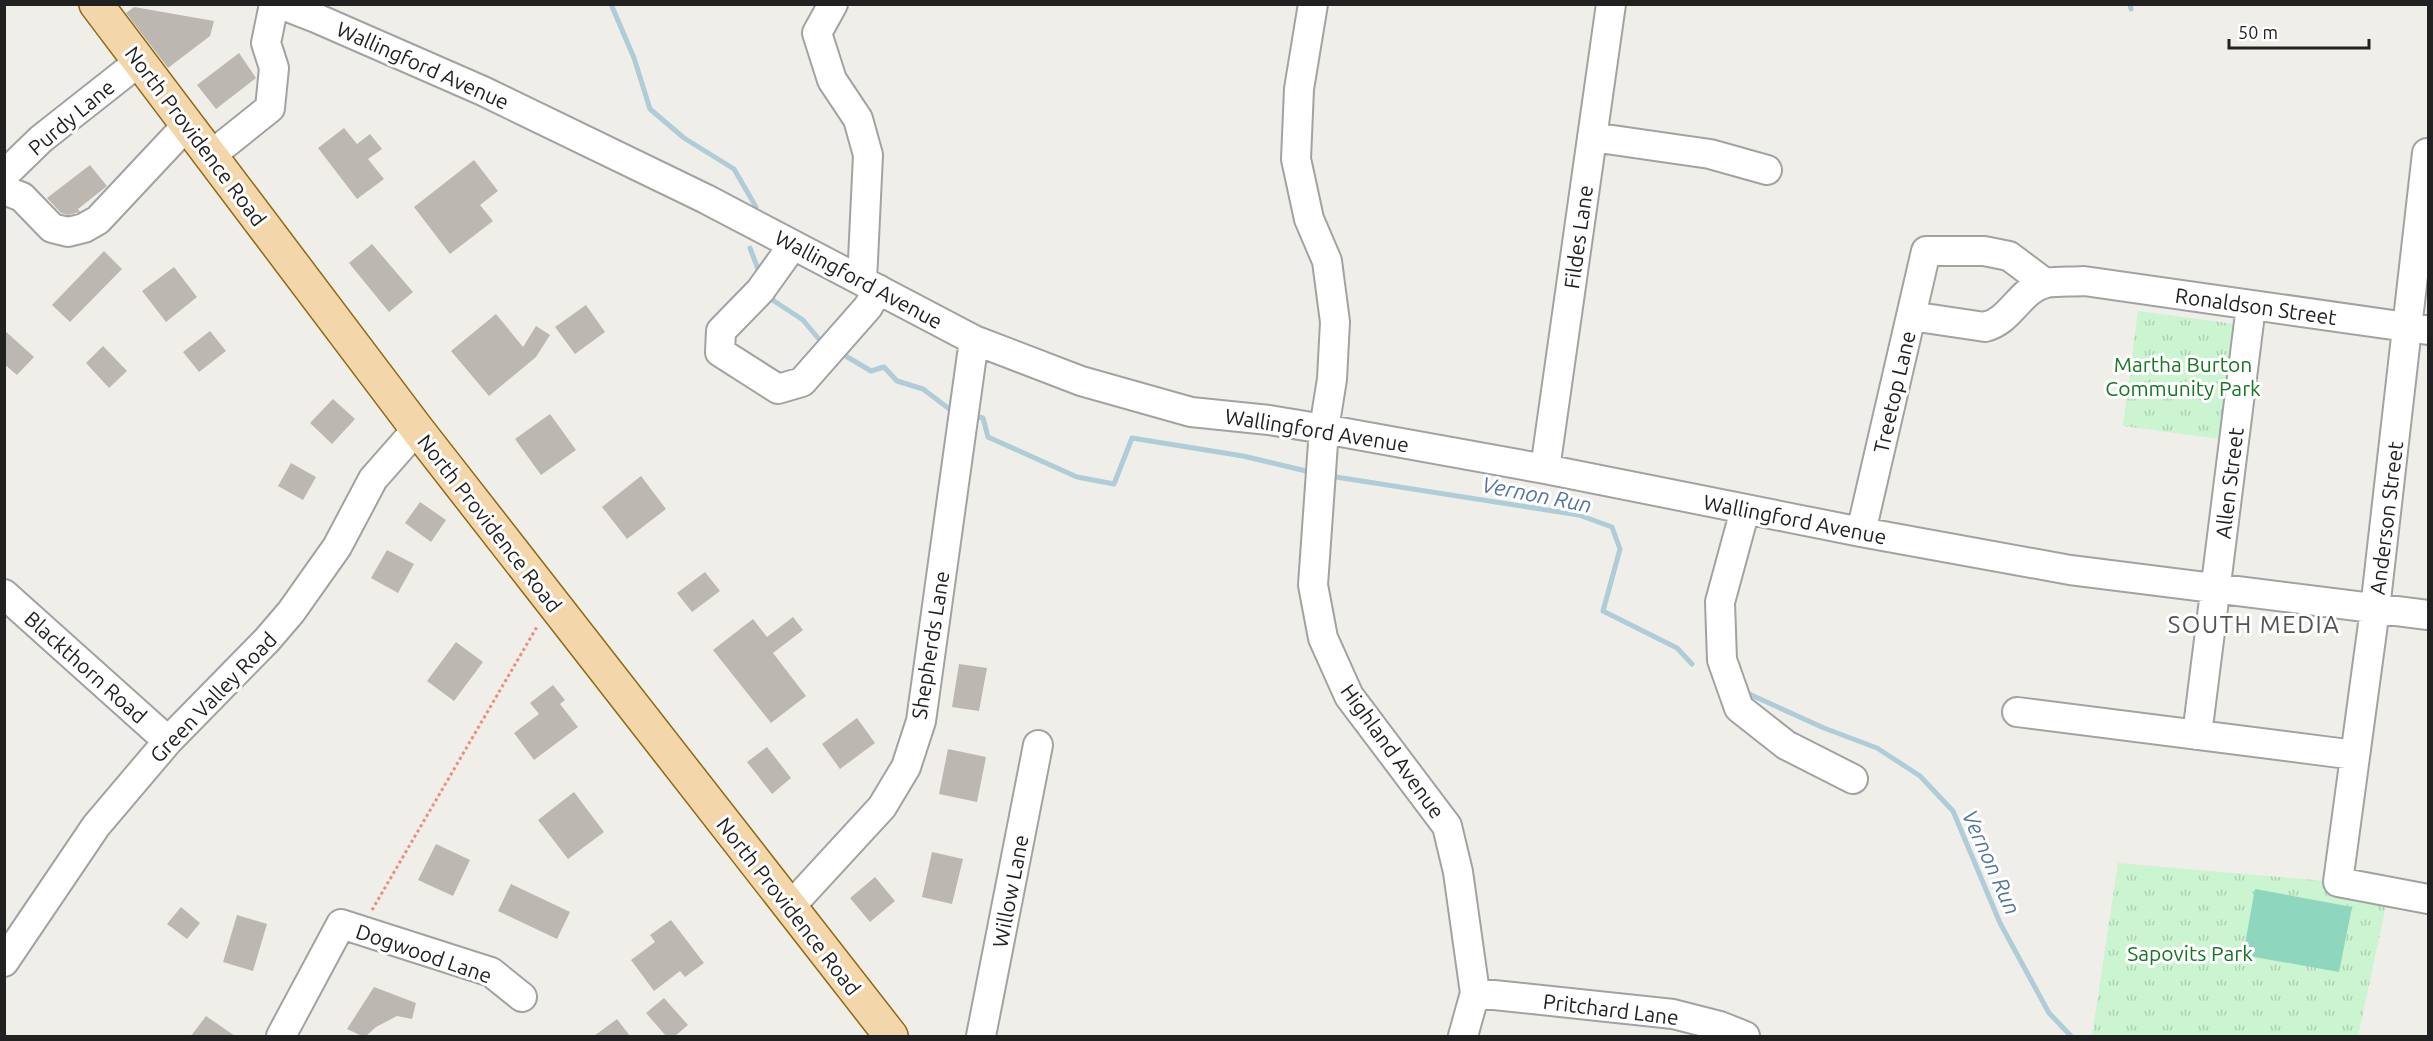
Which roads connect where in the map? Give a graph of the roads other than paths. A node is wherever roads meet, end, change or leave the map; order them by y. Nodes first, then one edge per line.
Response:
1 (96, 4) edge
2 (833, 4) edge
3 (1313, 4) edge
4 (1611, 4) edge
5 (287, 6) edge
6 (140, 61) junction
7 (187, 126) junction
8 (1592, 137) junction
9 (2427, 153) dead end
10 (210, 156) junction
11 (1767, 170) dead end
12 (4, 175) edge
13 (4, 190) edge
14 (794, 245) junction
15 (2045, 283) junction
16 (870, 285) junction
17 (2251, 306) junction
18 (1911, 316) junction
19 (2418, 329) edge
20 (974, 340) junction
21 (417, 429) junction
22 (1324, 429) junction
23 (1545, 470) junction
24 (1745, 510) junction
25 (1861, 532) junction
26 (2215, 589) junction
27 (4, 594) edge
28 (2375, 609) junction
29 (2428, 615) edge
30 (2017, 712) dead end
31 (2196, 735) junction
32 (168, 741) junction
33 (1038, 745) dead end
34 (2355, 755) junction
35 (1853, 779) dead end
36 (2428, 899) edge
37 (789, 908) junction
38 (5, 959) edge
39 (1475, 993) junction
40 (522, 997) dead end
41 (281, 1036) edge
42 (891, 1036) edge
43 (981, 1036) edge
44 (1463, 1036) edge
45 (1745, 1036) edge

1 - 6 main road, North Providence Road
2 - 16 street
3 - 22 street, Highland Avenue
4 - 8 street, Fildes Lane
5 - 10 street
5 - 14 street, Wallingford Avenue
6 - 7 main road, North Providence Road
6 - 12 street, Purdy Lane
7 - 10 main road, North Providence Road
7 - 13 street
8 - 11 street
8 - 23 street, Fildes Lane
9 - 19 street, Anderson Street
10 - 21 main road, North Providence Road
14 - 16 street, Wallingford Avenue
14 - 16 street
15 - 17 street, Ronaldson Street
15 - 18 street
15 - 18 street, Treetop Lane
16 - 20 street, Wallingford Avenue
17 - 19 street, Ronaldson Street
17 - 26 street, Allen Street
18 - 25 street, Treetop Lane
19 - 28 street, Anderson Street
20 - 22 street, Wallingford Avenue
20 - 37 street, Shepherds Lane
21 - 32 street, Green Valley Road
21 - 37 main road, North Providence Road
22 - 23 street, Wallingford Avenue
22 - 39 street, Highland Avenue
23 - 24 street, Wallingford Avenue
24 - 25 street, Wallingford Avenue
24 - 35 street
25 - 26 street, Wallingford Avenue
26 - 28 street, Wallingford Avenue
26 - 31 street, Allen Street
27 - 32 street, Blackthorn Road
28 - 29 street, Wallingford Avenue
28 - 34 street, Anderson Street
30 - 31 street
31 - 34 street
32 - 38 street, Green Valley Road
33 - 43 street, Willow Lane
34 - 36 street, Anderson Street
37 - 42 main road, North Providence Road
39 - 44 street, Highland Avenue
39 - 45 street, Pritchard Lane
40 - 41 street, Dogwood Lane

